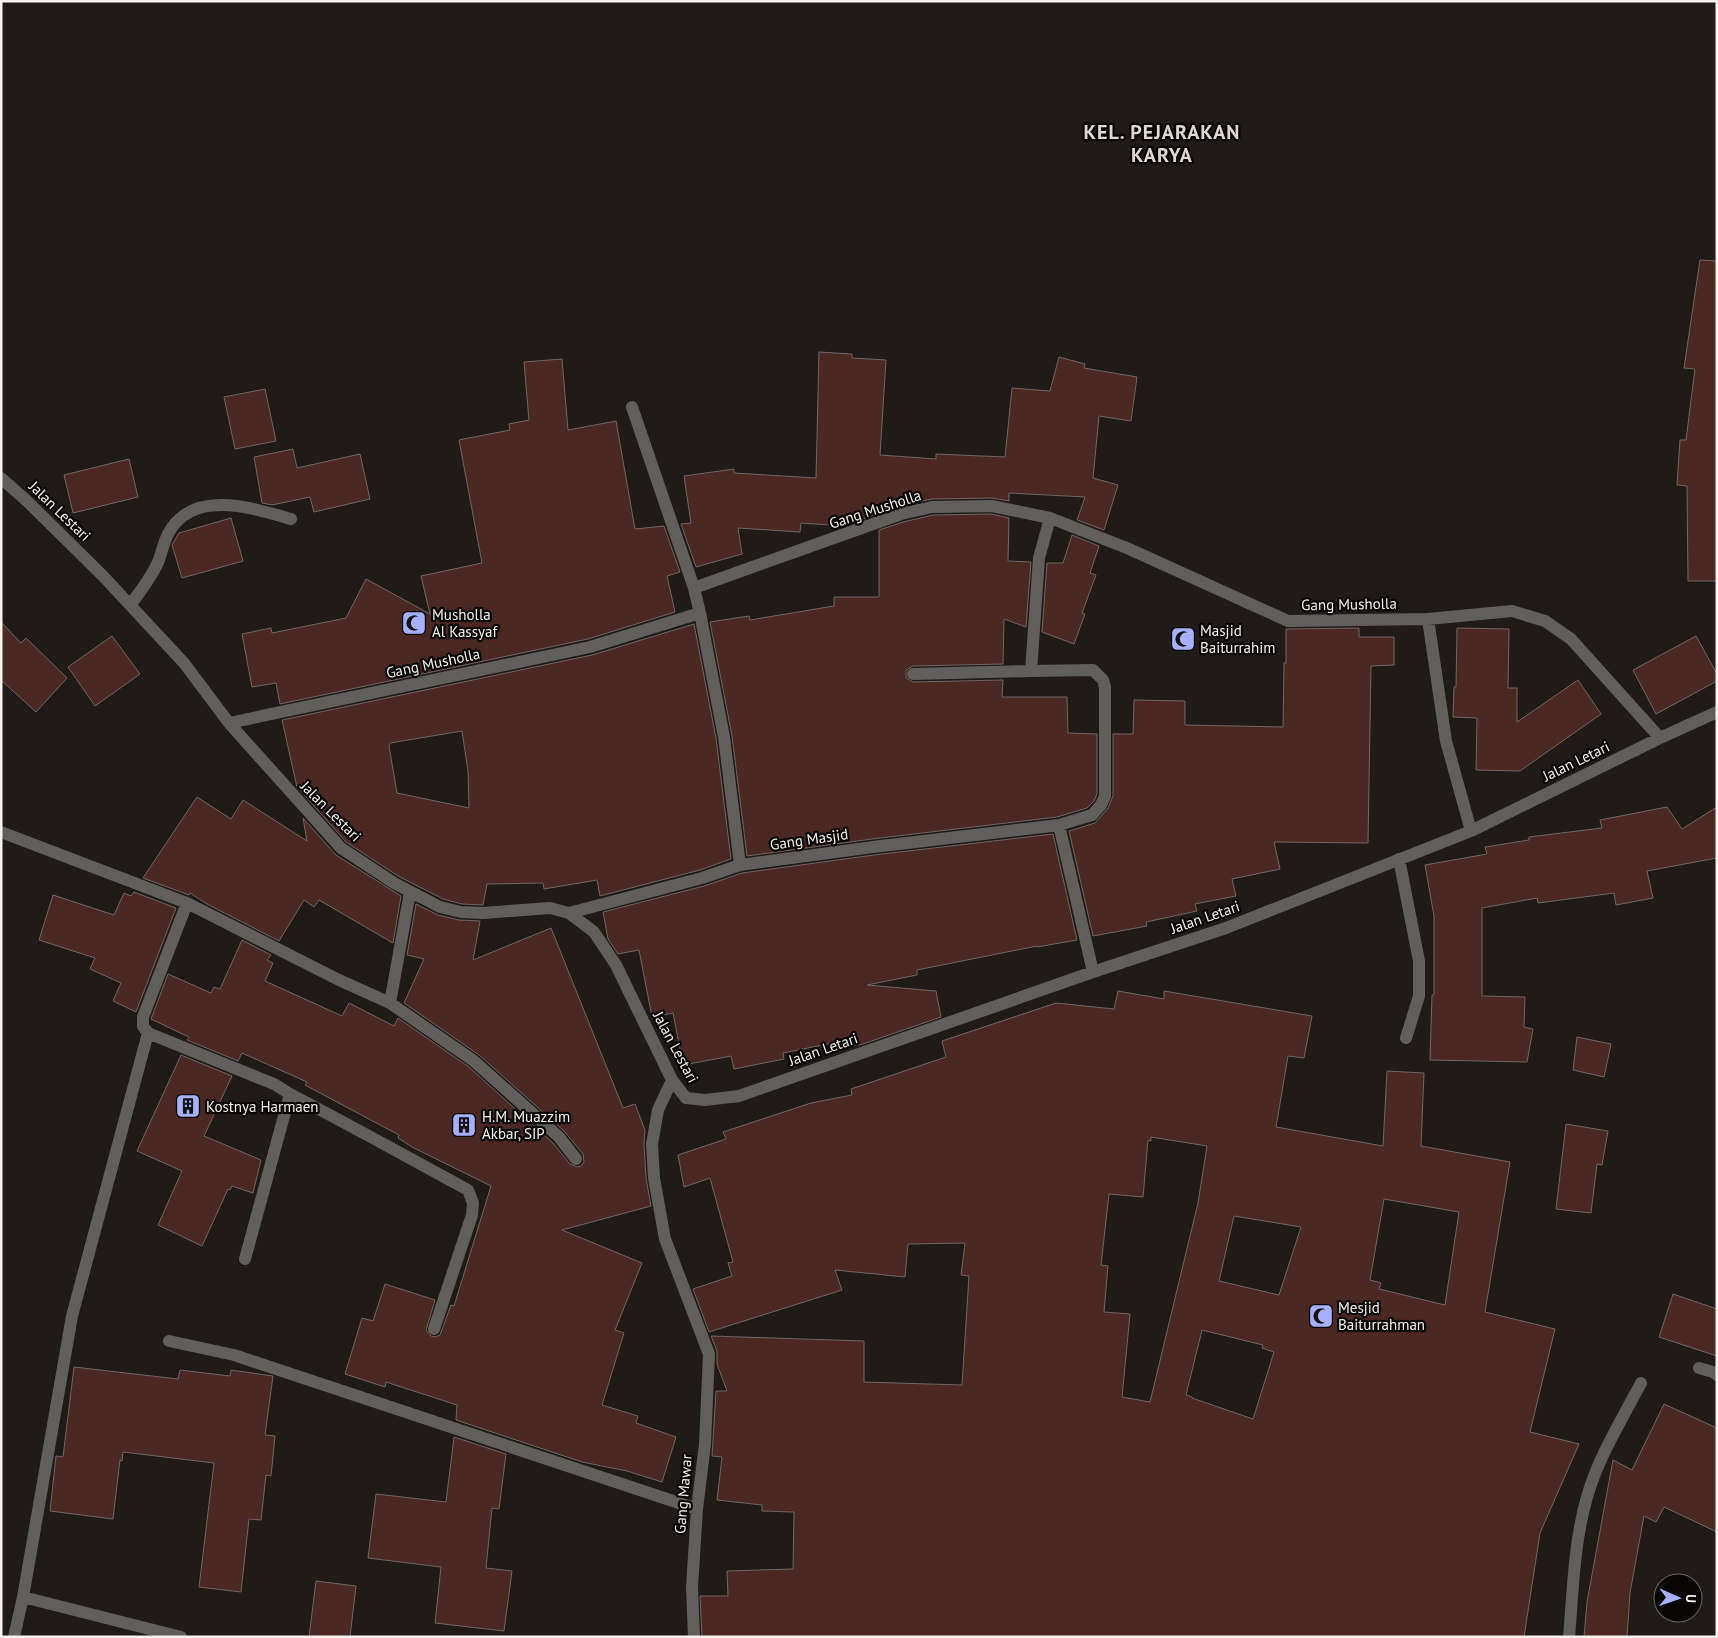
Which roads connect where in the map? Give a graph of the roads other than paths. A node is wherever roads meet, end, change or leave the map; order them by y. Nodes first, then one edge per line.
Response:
1 (632, 407) dead end
2 (1, 478) edge
3 (1050, 518) junction
4 (291, 519) dead end
5 (694, 588) junction
6 (130, 605) junction
7 (700, 613) junction
8 (1428, 619) junction
9 (1031, 671) junction
10 (913, 674) dead end
11 (1717, 712) edge
12 (229, 723) junction
13 (1660, 738) junction
14 (1059, 826) junction
15 (1471, 831) junction
16 (1, 832) edge
17 (1399, 859) junction
18 (740, 865) junction
19 (410, 892) junction
20 (187, 903) junction
21 (569, 913) junction
22 (1093, 972) junction
23 (390, 1003) junction
24 (148, 1033) junction
25 (1406, 1038) dead end
26 (672, 1080) junction
27 (290, 1094) junction
28 (686, 1098) joint
29 (576, 1159) dead end
30 (245, 1259) dead end
31 (434, 1329) dead end
32 (169, 1341) dead end
33 (1699, 1368) dead end
34 (1717, 1375) edge
35 (1641, 1383) dead end
36 (698, 1508) junction
37 (23, 1597) junction
38 (14, 1637) edge
39 (181, 1637) edge
40 (694, 1637) edge
41 (1569, 1637) edge

1 - 5 street
2 - 6 street, Jalan Lestari
3 - 5 street, Gang Musholla
3 - 8 street, Gang Musholla
3 - 9 street
4 - 6 street
5 - 7 street
6 - 12 street, Jalan Lestari
7 - 12 street, Gang Musholla
7 - 18 street
8 - 13 street, Gang Musholla
8 - 15 street
9 - 10 street
9 - 14 street, Gang Masjid
11 - 13 street, Jalan Letari
12 - 19 street, Jalan Lestari
13 - 15 street, Jalan Letari
14 - 18 street, Gang Masjid
14 - 22 street
15 - 17 street, Jalan Letari
16 - 20 street
17 - 22 street, Jalan Letari
17 - 25 street
18 - 21 street, Gang Masjid
19 - 21 street, Jalan Lestari
19 - 23 street
20 - 23 street
20 - 24 street
21 - 26 street, Jalan Lestari
22 - 28 street, Jalan Letari
23 - 29 street
24 - 27 street
24 - 37 street
26 - 28 street, Jalan Lestari
26 - 36 street, Gang Mawar
27 - 30 street
27 - 31 street
32 - 36 street
33 - 34 street
35 - 41 street
36 - 40 street, Gang Mawar
37 - 38 street
37 - 39 street

